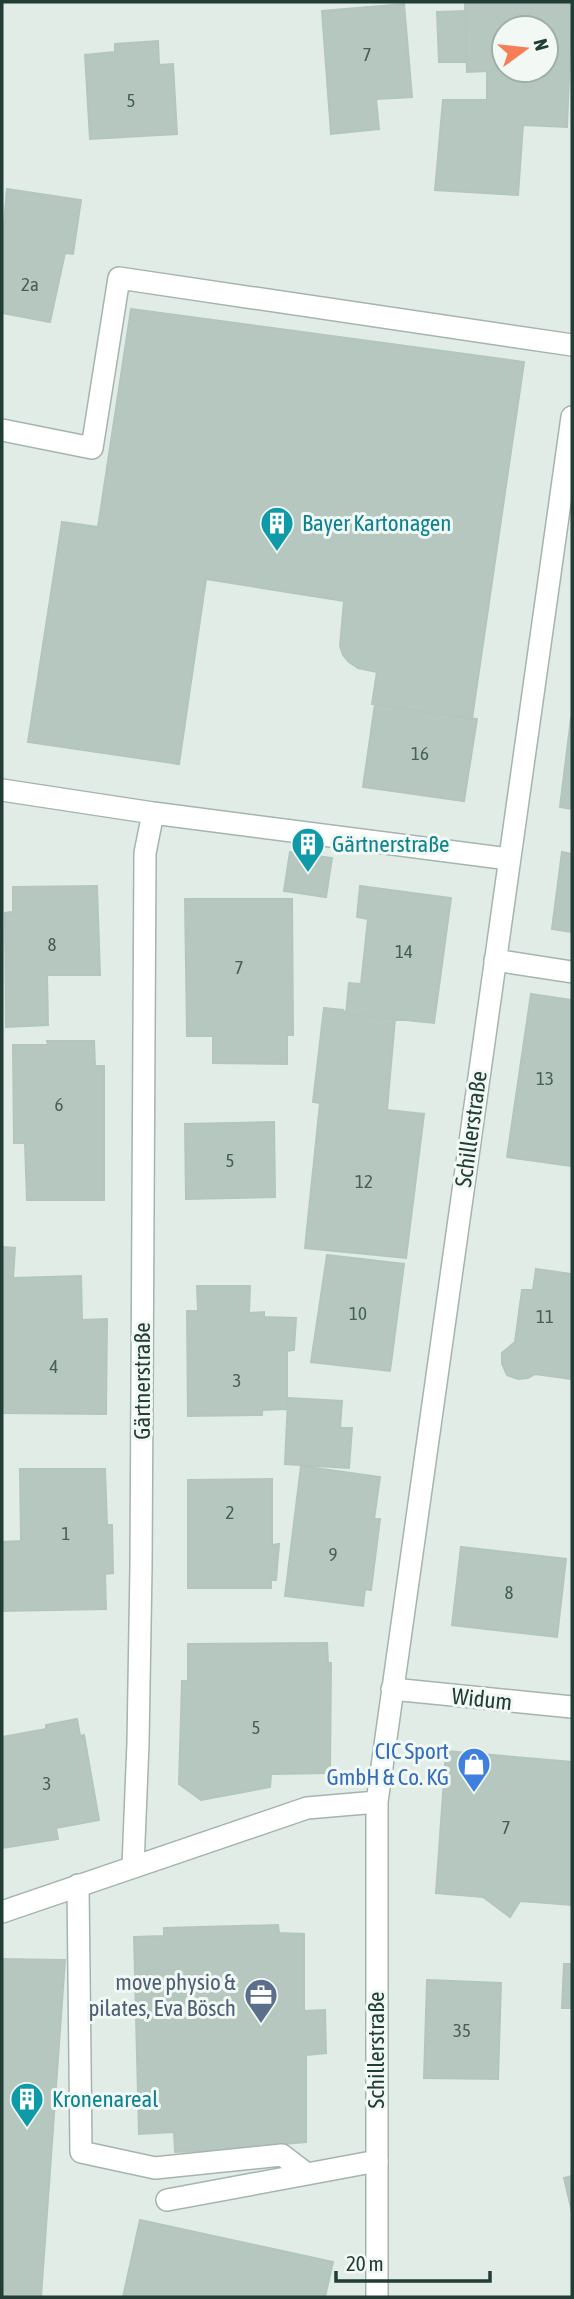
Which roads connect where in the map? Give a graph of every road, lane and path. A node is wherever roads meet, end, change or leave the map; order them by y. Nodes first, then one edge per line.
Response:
1 (572, 345) edge
2 (572, 417) edge
3 (2, 430) edge
4 (569, 457) edge
5 (2, 790) edge
6 (153, 813) junction
7 (509, 859) junction
8 (495, 960) junction
9 (572, 972) edge
10 (392, 1689) junction
11 (572, 1707) edge
12 (377, 1802) junction
13 (133, 1866) junction
14 (78, 1885) junction
15 (2, 1912) edge
16 (377, 2161) junction
17 (307, 2174) junction
18 (167, 2200) dead end
19 (377, 2297) edge

1 - 3 street
2 - 4 street, Schillerstraße
4 - 7 street, Schillerstraße
5 - 6 street
6 - 7 street
6 - 13 street, Gärtnerstraße
7 - 8 street, Schillerstraße
8 - 9 street
8 - 10 street, Schillerstraße
10 - 11 street, Widum
10 - 12 street, Schillerstraße
12 - 13 street
12 - 16 street, Schillerstraße
13 - 14 street
14 - 15 street
14 - 17 street
16 - 17 street
16 - 19 street, Schillerstraße
17 - 18 street

